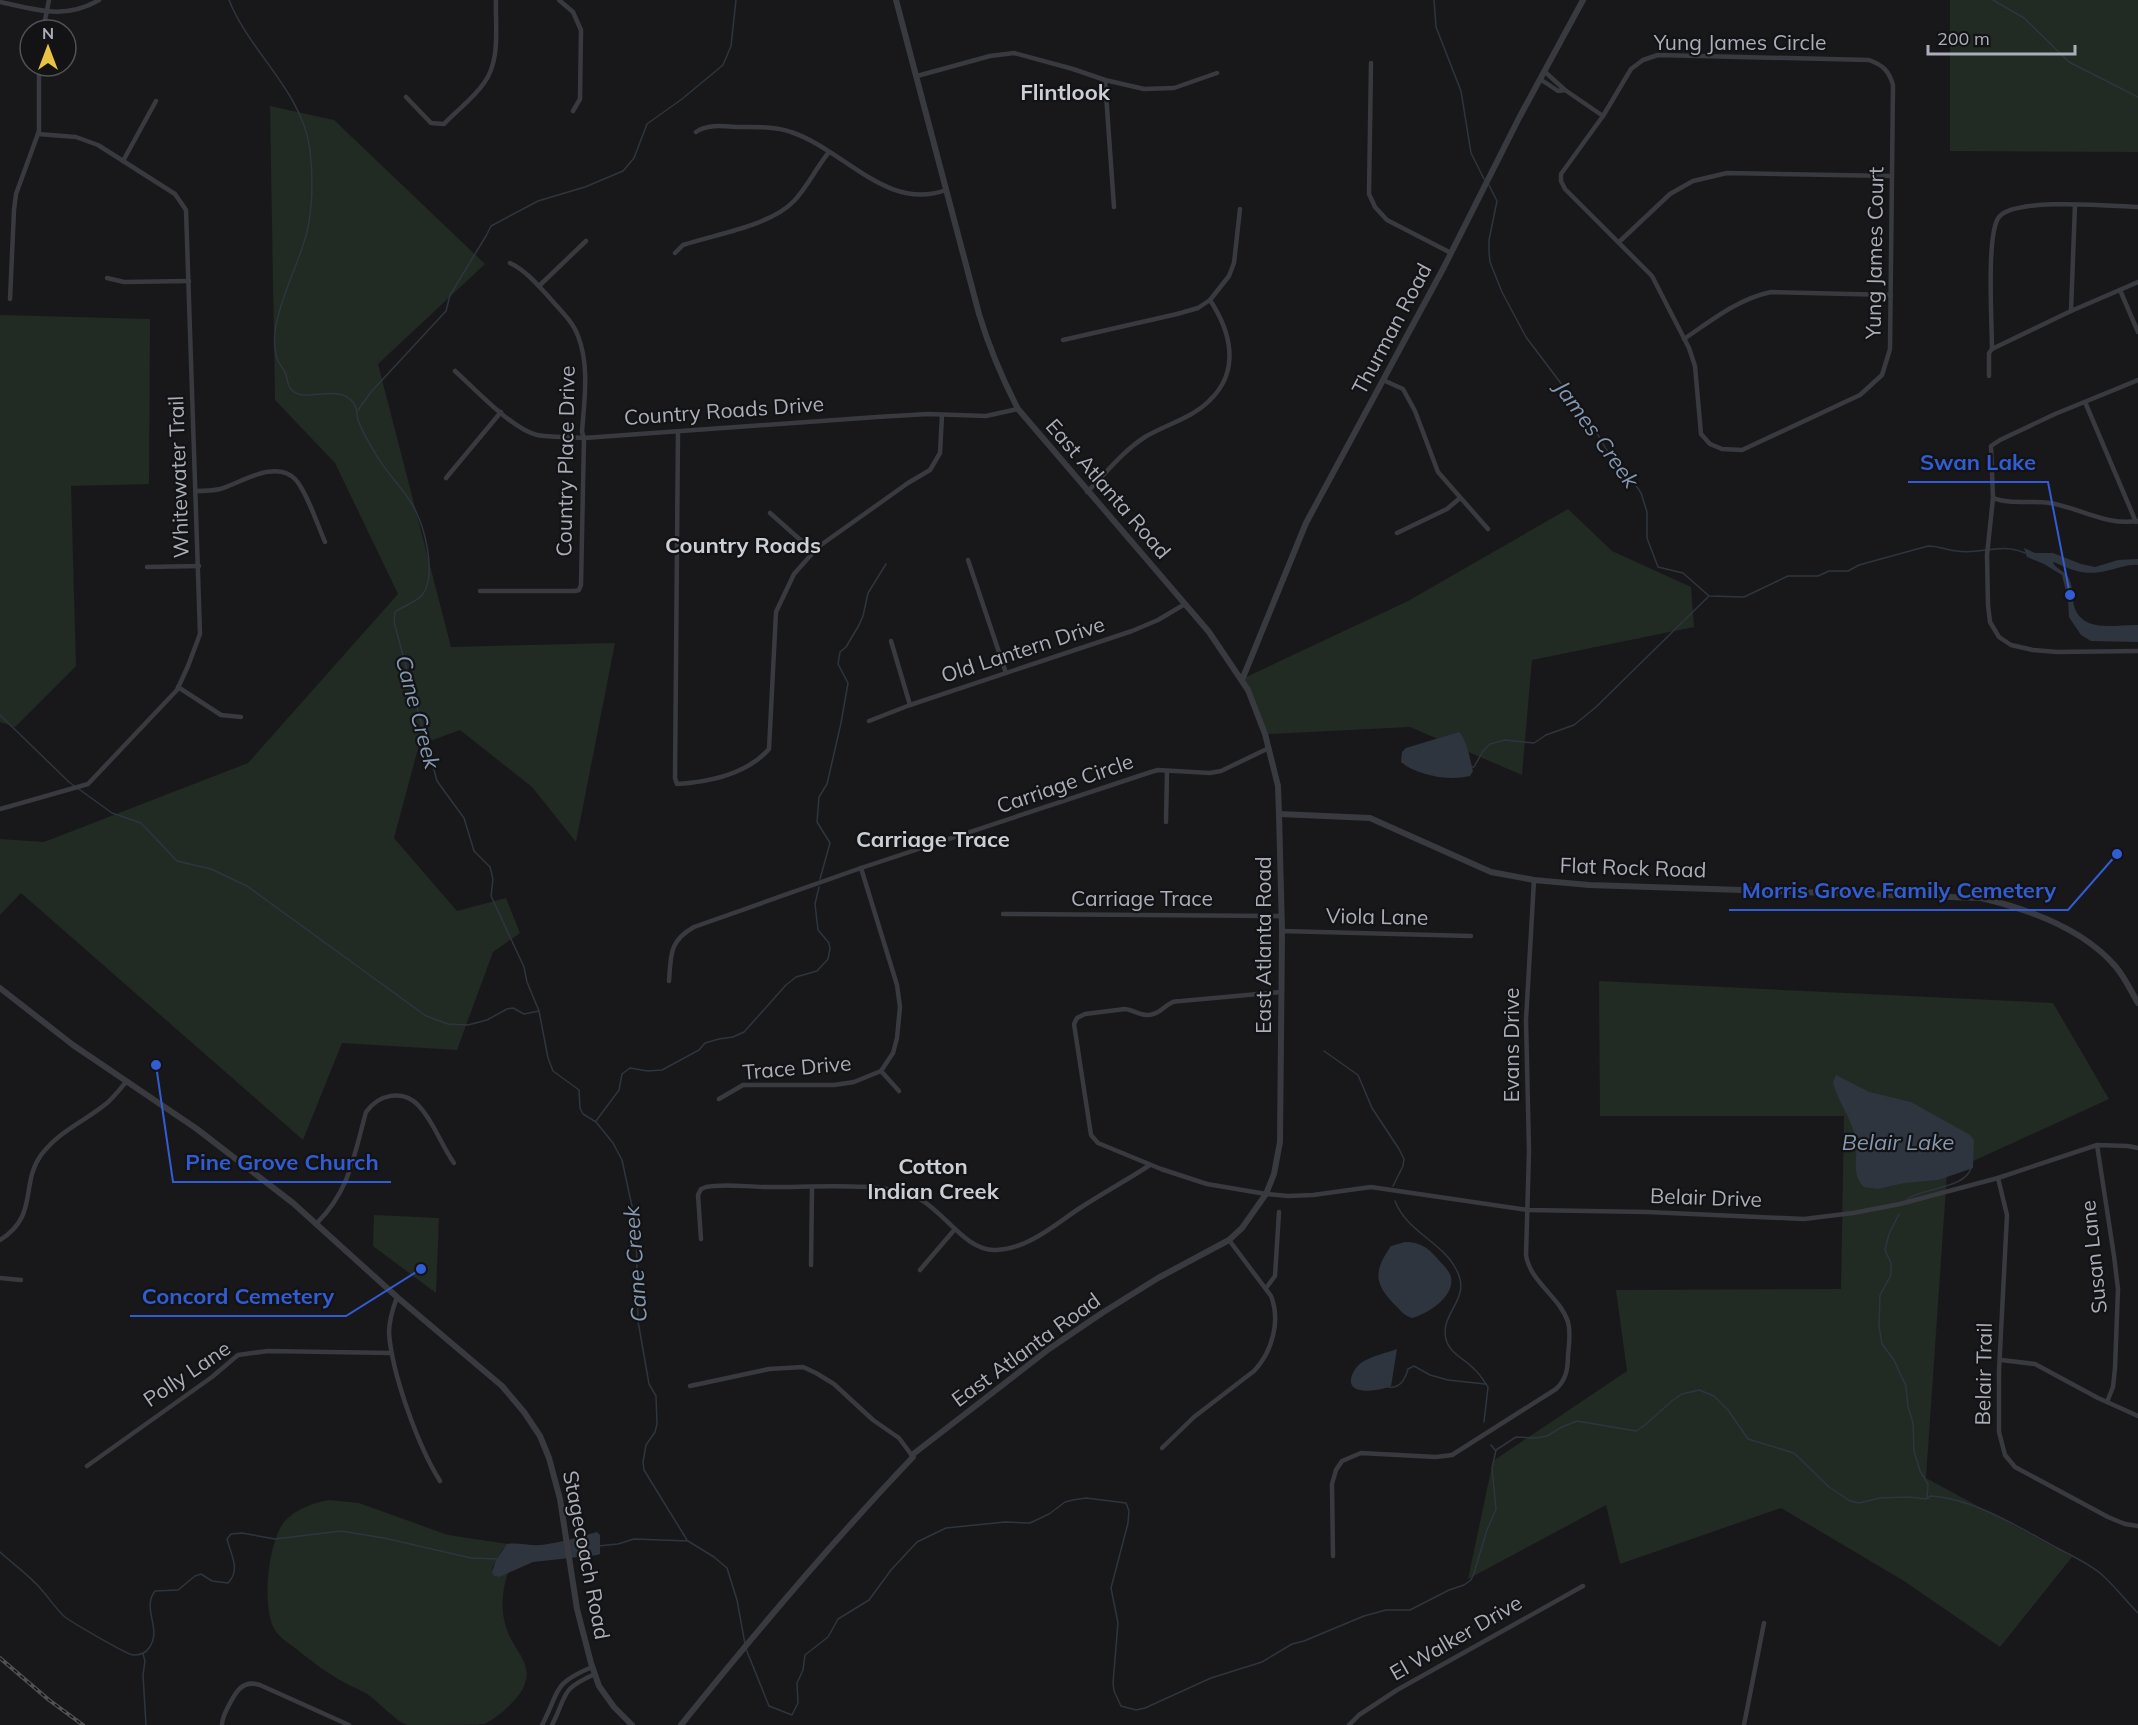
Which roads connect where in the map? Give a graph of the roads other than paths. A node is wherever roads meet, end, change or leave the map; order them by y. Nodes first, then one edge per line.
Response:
1 (49, 0) edge
2 (99, 0) edge
3 (496, 0) edge
4 (559, 0) edge
5 (896, 0) edge
6 (1583, 0) edge
7 (0, 2) edge
8 (47, 10) junction
9 (45, 18) edge
10 (1371, 63) dead end
11 (1879, 63) joint
12 (1544, 71) junction
13 (1217, 73) dead end
14 (917, 76) junction
15 (39, 78) edge
16 (1540, 79) junction
17 (1104, 80) junction
18 (1565, 90) junction
19 (406, 97) dead end
20 (156, 101) dead end
21 (573, 111) dead end
22 (1603, 116) junction
23 (696, 132) dead end
24 (38, 134) junction
25 (829, 152) junction
26 (123, 161) junction
27 (1892, 176) junction
28 (946, 190) junction
29 (2075, 205) junction
30 (1114, 207) dead end
31 (2138, 207) edge
32 (1240, 209) dead end
33 (586, 241) dead end
34 (1619, 242) junction
35 (675, 253) dead end
36 (1451, 253) junction
37 (510, 263) dead end
38 (107, 278) dead end
39 (189, 281) junction
40 (2138, 282) edge
41 (539, 286) junction
42 (2120, 290) junction
43 (1891, 295) junction
44 (10, 299) dead end
45 (1210, 300) junction
46 (2071, 311) junction
47 (2138, 332) edge
48 (1684, 339) junction
49 (1063, 340) dead end
50 (1992, 349) junction
51 (455, 371) dead end
52 (1989, 376) dead end
53 (1383, 380) junction
54 (2138, 380) edge
55 (2085, 402) junction
56 (1018, 409) junction
57 (501, 412) junction
58 (942, 415) junction
59 (678, 432) junction
60 (584, 438) junction
61 (1722, 448) joint
62 (446, 478) dead end
63 (196, 491) junction
64 (1088, 492) junction
65 (1460, 498) junction
66 (1993, 498) junction
67 (770, 513) dead end
68 (2137, 522) edge
69 (1488, 529) dead end
70 (1397, 533) dead end
71 (325, 542) dead end
72 (814, 552) junction
73 (968, 560) dead end
74 (199, 566) junction
75 (147, 567) dead end
76 (480, 591) dead end
77 (1185, 604) junction
78 (891, 641) dead end
79 (2138, 651) edge
80 (1006, 674) junction
81 (1242, 680) junction
82 (178, 687) junction
83 (910, 705) junction
84 (241, 717) dead end
85 (869, 721) dead end
86 (1269, 748) junction
87 (1167, 771) junction
88 (0, 809) edge
89 (1279, 814) junction
90 (1166, 822) dead end
91 (861, 868) junction
92 (1534, 880) junction
93 (1003, 914) dead end
94 (1281, 916) junction
95 (1282, 931) junction
96 (1471, 936) dead end
97 (669, 981) dead end
98 (0, 988) edge
99 (1281, 992) junction
100 (2138, 1003) edge
101 (881, 1071) junction
102 (126, 1082) junction
103 (899, 1092) dead end
104 (719, 1099) dead end
105 (2097, 1145) junction
106 (2138, 1148) edge
107 (454, 1162) dead end
108 (1150, 1165) junction
109 (1998, 1178) junction
110 (812, 1188) junction
111 (1266, 1194) junction
112 (1528, 1209) junction
113 (1278, 1212) dead end
114 (317, 1223) junction
115 (955, 1230) junction
116 (701, 1239) dead end
117 (0, 1240) edge
118 (1229, 1240) junction
119 (811, 1265) dead end
120 (920, 1270) dead end
121 (0, 1278) edge
122 (21, 1280) dead end
123 (1266, 1288) junction
124 (396, 1297) junction
125 (391, 1353) junction
126 (2001, 1360) junction
127 (690, 1386) dead end
128 (2107, 1402) junction
129 (2138, 1416) edge
130 (1162, 1448) dead end
131 (913, 1457) junction
132 (87, 1466) dead end
133 (440, 1481) dead end
134 (2138, 1526) edge
135 (1333, 1556) dead end
136 (1583, 1586) dead end
137 (1764, 1623) dead end
138 (594, 1671) junction
139 (222, 1725) edge
140 (349, 1725) edge
141 (542, 1725) edge
142 (552, 1725) edge
143 (632, 1725) edge
144 (681, 1725) edge
145 (1349, 1725) edge
146 (1744, 1725) edge

1 - 8 street
2 - 8 street
3 - 19 street
4 - 21 street
5 - 14 street, East Atlanta Road
6 - 12 street, Thurman Road
7 - 8 street
8 - 9 street
10 - 36 street
11 - 22 street, Yung James Circle
11 - 27 street, Yung James Court
12 - 16 street, Thurman Road
12 - 18 street
13 - 17 street
14 - 17 street
14 - 28 street, East Atlanta Road
15 - 24 street
16 - 18 street
16 - 36 street, Thurman Road
17 - 30 street
18 - 22 street
20 - 26 street
22 - 34 street, Yung James Circle
23 - 25 street
24 - 26 street, Whitewater Trail
24 - 44 street
25 - 28 street
25 - 35 street
26 - 39 street, Whitewater Trail
27 - 34 street
27 - 43 street, Yung James Court
28 - 56 street, East Atlanta Road
29 - 31 street
29 - 46 street
29 - 50 street
32 - 45 street
33 - 41 street
34 - 48 street, Yung James Circle
36 - 53 street, Thurman Road
37 - 41 street, Country Place Drive
38 - 39 street
39 - 63 street, Whitewater Trail
40 - 42 street
41 - 60 street, Country Place Drive
42 - 46 street
42 - 47 street
43 - 48 street
43 - 61 street, Yung James Court
45 - 49 street
45 - 64 street
46 - 50 street
48 - 61 street, Yung James Circle
50 - 52 street
51 - 57 street, Country Roads Drive
53 - 65 street
53 - 81 street, Thurman Road
54 - 55 street
55 - 66 street
55 - 68 street
56 - 58 street, Country Roads Drive
56 - 64 street, East Atlanta Road
57 - 60 street, Country Roads Drive
57 - 62 street
58 - 59 street, Country Roads Drive
58 - 72 street
59 - 60 street, Country Roads Drive
59 - 72 street
60 - 76 street, Country Place Drive
63 - 71 street
63 - 74 street, Whitewater Trail
64 - 77 street, East Atlanta Road
65 - 69 street
65 - 70 street
66 - 68 street
66 - 79 street
67 - 72 street
73 - 80 street
74 - 75 street
74 - 82 street, Whitewater Trail
77 - 80 street, Old Lantern Drive
77 - 81 street, East Atlanta Road
78 - 83 street
80 - 83 street, Old Lantern Drive
81 - 86 street, East Atlanta Road
82 - 84 street
82 - 88 street, Whitewater Trail
83 - 85 street, Old Lantern Drive
86 - 87 street, Carriage Circle
86 - 89 street, East Atlanta Road
87 - 90 street
87 - 91 street, Carriage Circle
89 - 92 street, Flat Rock Road
89 - 94 street, East Atlanta Road
91 - 97 street, Carriage Circle
91 - 101 street, Trace Drive
92 - 100 street, Flat Rock Road
92 - 112 street, Evans Drive
93 - 94 street, Carriage Trace
94 - 95 street, East Atlanta Road
95 - 96 street, Viola Lane
95 - 99 street, East Atlanta Road
98 - 102 street, Stagecoach Road
99 - 108 street, Belair Drive
99 - 111 street, East Atlanta Road
101 - 103 street
101 - 104 street, Trace Drive
102 - 114 street, Stagecoach Road
102 - 117 street
105 - 106 street, Belair Drive
105 - 109 street, Belair Drive
105 - 128 street, Susan Lane
107 - 114 street
108 - 111 street, Belair Drive
108 - 115 street
109 - 112 street, Belair Drive
109 - 126 street, Belair Trail
110 - 115 street
110 - 116 street
110 - 119 street
111 - 112 street, Belair Drive
111 - 118 street, East Atlanta Road
112 - 135 street, Evans Drive
113 - 123 street
114 - 124 street, Stagecoach Road
115 - 120 street
118 - 123 street
118 - 131 street, East Atlanta Road
121 - 122 street
123 - 130 street
124 - 125 street
124 - 138 street, Stagecoach Road
125 - 132 street, Polly Lane
125 - 133 street
126 - 128 street
126 - 134 street, Belair Trail
127 - 131 street
128 - 129 street
131 - 144 street, East Atlanta Road
136 - 145 street, El Walker Drive
137 - 146 street
138 - 141 street
138 - 142 street
138 - 143 street, Stagecoach Road
139 - 140 street

